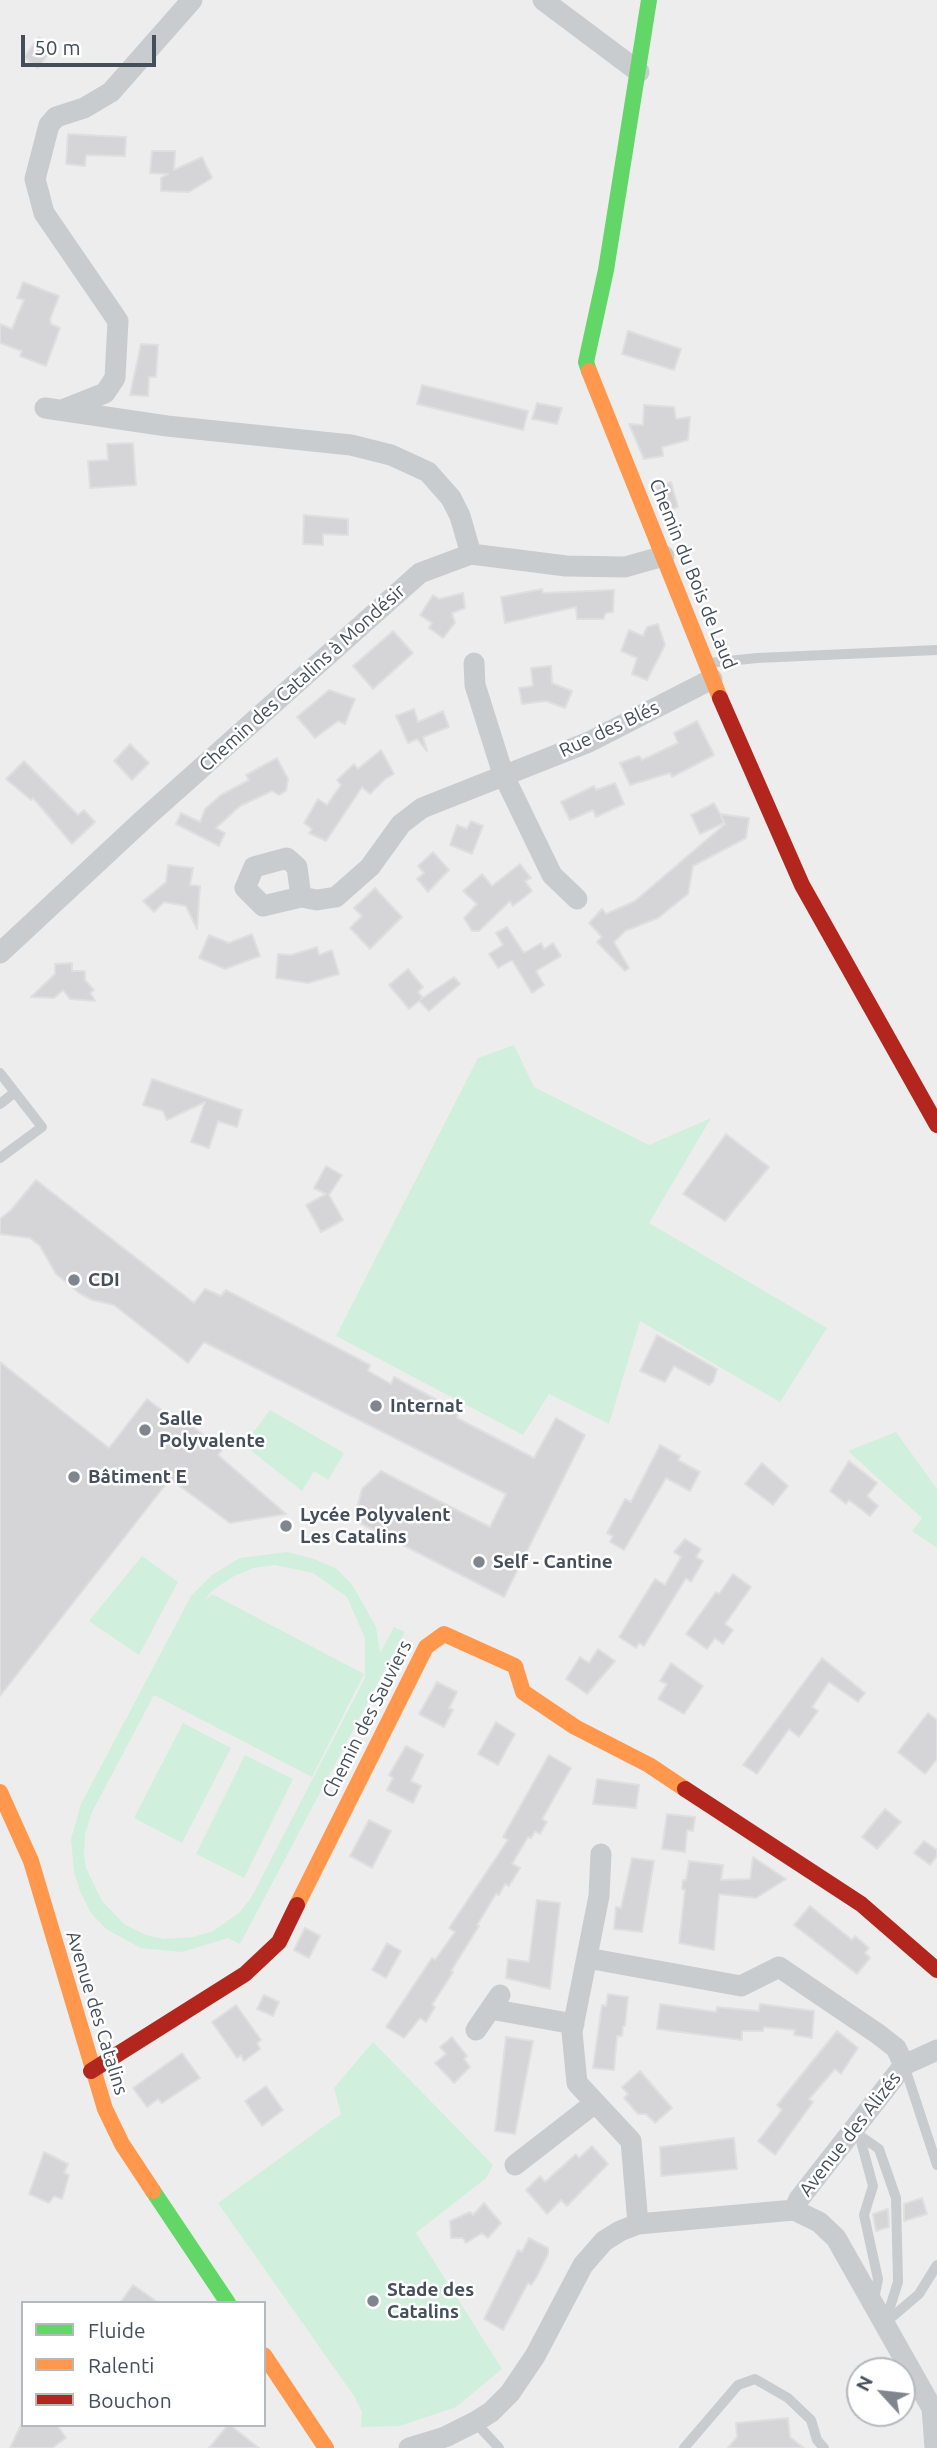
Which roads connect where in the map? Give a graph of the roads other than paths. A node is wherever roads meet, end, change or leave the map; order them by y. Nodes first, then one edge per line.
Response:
1 (192, 0) edge
2 (543, 0) edge
3 (649, 0) edge
4 (639, 72) junction
5 (471, 554) junction
6 (663, 556) junction
7 (937, 650) edge
8 (474, 663) dead end
9 (709, 672) junction
10 (503, 774) junction
11 (301, 897) dead end
12 (577, 899) dead end
13 (0, 953) edge
14 (0, 1073) edge
15 (15, 1092) junction
16 (0, 1104) edge
17 (937, 1125) edge
18 (0, 1158) edge
19 (0, 1792) edge
20 (601, 1854) dead end
21 (587, 1958) junction
22 (937, 1970) edge
23 (574, 2024) junction
24 (476, 2030) dead end
25 (937, 2050) edge
26 (904, 2065) junction
27 (91, 2071) junction
28 (595, 2103) junction
29 (855, 2132) junction
30 (515, 2165) dead end
31 (937, 2165) edge
32 (794, 2210) junction
33 (638, 2224) junction
34 (937, 2265) edge
35 (227, 2301) edge
36 (873, 2301) junction
37 (885, 2323) junction
38 (267, 2359) edge
39 (475, 2422) junction
40 (496, 2447) edge
41 (326, 2448) edge
42 (343, 2448) edge
43 (409, 2448) edge
44 (684, 2448) edge
45 (824, 2448) edge
46 (935, 2448) edge

1 - 5 street
2 - 4 street
3 - 4 street, Chemin du Bois de Laud
4 - 6 street, Chemin du Bois de Laud
5 - 6 street, Chemin des Catalins à Mondésir
5 - 13 street, Chemin des Catalins à Mondésir
6 - 9 street, Chemin du Bois de Laud
7 - 9 lane
8 - 10 street
9 - 10 street, Rue des Blés
9 - 17 street, Chemin du Bois de Laud
10 - 11 street, Rue des Blés
10 - 12 street
14 - 15 lane
15 - 16 lane
15 - 18 lane
19 - 27 street, Avenue des Catalins
20 - 21 street
21 - 23 street
21 - 26 street
22 - 27 street, Chemin des Sauviers
23 - 24 street
23 - 28 street
25 - 26 street, Avenue des Alizés
26 - 29 street, Avenue des Alizés
26 - 31 lane
27 - 35 street, Avenue des Catalins
28 - 30 street
28 - 33 street
29 - 32 street, Avenue des Alizés
29 - 36 lane
29 - 37 lane
32 - 33 street, Avenue des Alizés
32 - 36 street
33 - 39 street, Avenue des Alizés
34 - 37 lane
36 - 37 street
37 - 46 street
38 - 41 street
38 - 42 street
39 - 40 lane
39 - 43 street, Avenue des Alizés
44 - 45 lane

